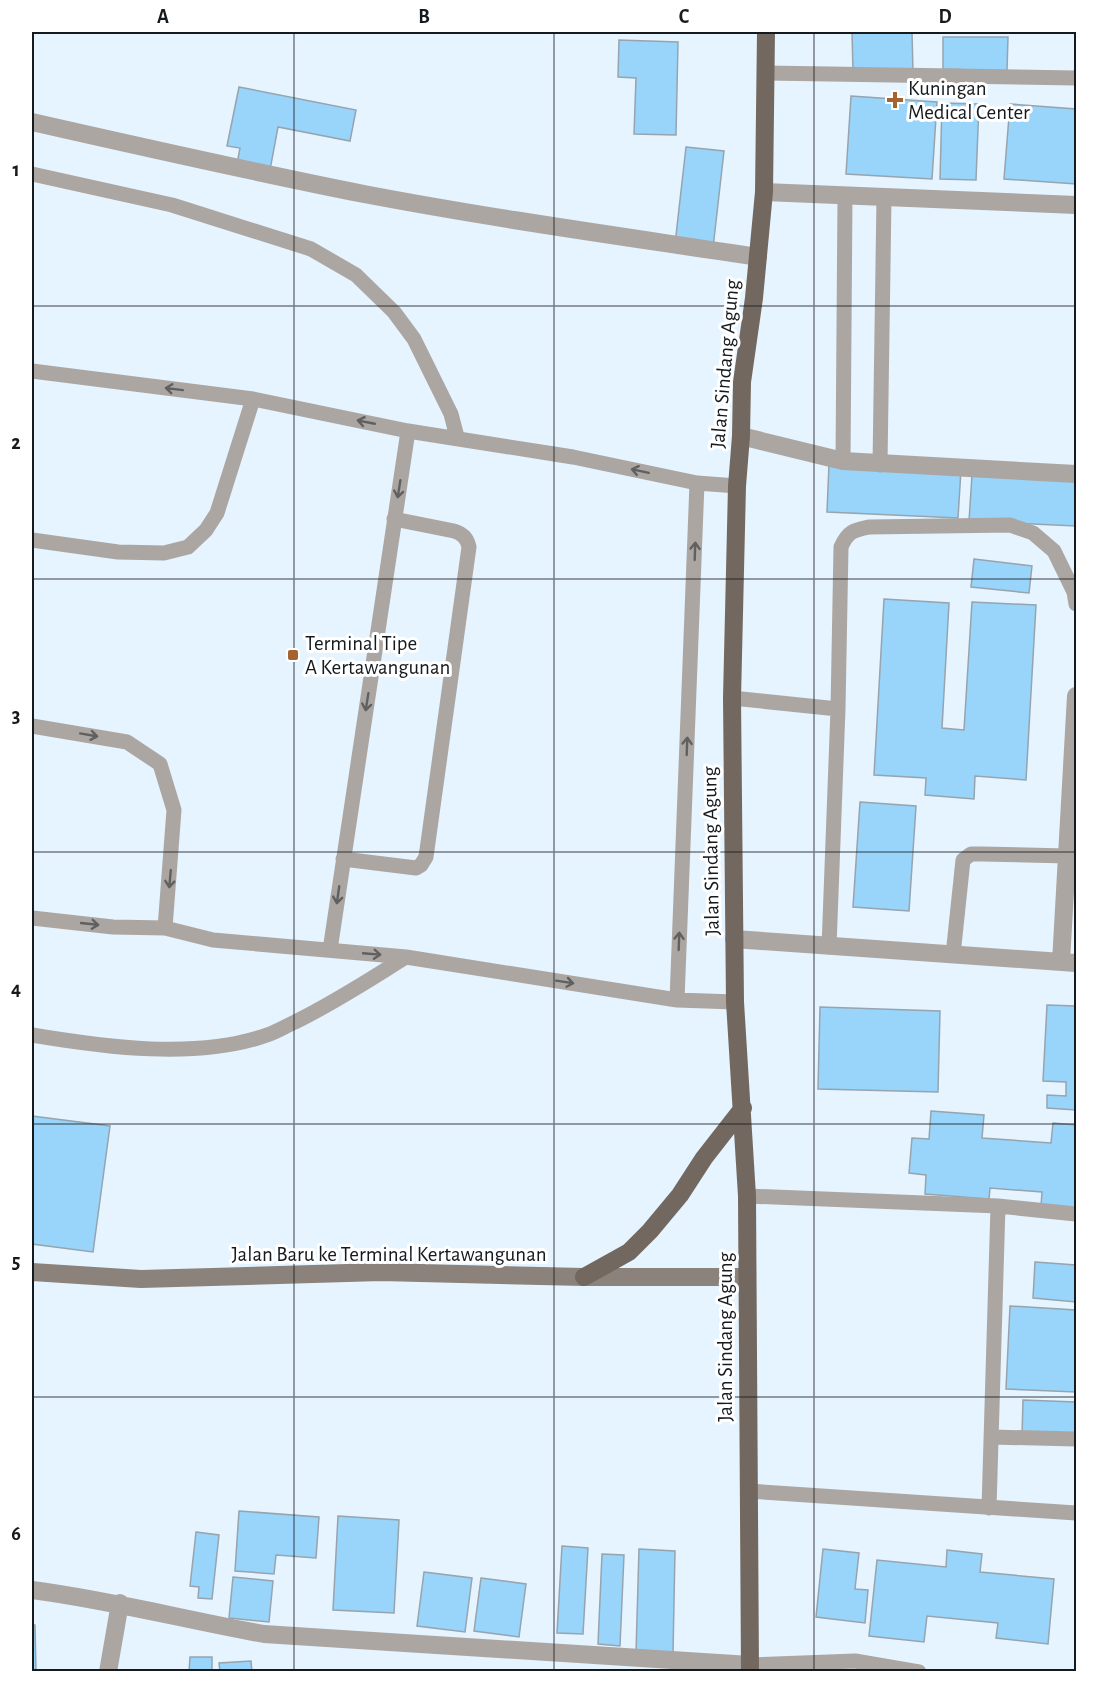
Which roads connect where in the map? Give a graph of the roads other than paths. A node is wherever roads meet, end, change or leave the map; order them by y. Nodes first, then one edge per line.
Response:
1 (766, 32) edge
2 (766, 73) junction
3 (1077, 78) edge
4 (32, 122) edge
5 (32, 174) edge
6 (764, 192) junction
7 (845, 196) junction
8 (884, 198) junction
9 (1077, 205) edge
10 (758, 257) junction
11 (32, 371) edge
12 (253, 399) junction
13 (408, 431) junction
14 (741, 436) junction
15 (457, 437) junction
16 (843, 461) junction
17 (880, 465) junction
18 (1077, 474) edge
19 (697, 483) junction
20 (737, 486) junction
21 (394, 519) junction
22 (32, 540) edge
23 (1077, 604) edge
24 (1077, 696) edge
25 (732, 698) junction
26 (838, 709) junction
27 (32, 726) edge
28 (1067, 856) junction
29 (344, 859) junction
30 (32, 918) edge
31 (165, 928) junction
32 (734, 939) junction
33 (829, 947) junction
34 (330, 950) junction
35 (953, 955) junction
36 (406, 957) junction
37 (1069, 962) edge
38 (677, 1000) junction
39 (735, 1002) junction
40 (32, 1035) edge
41 (743, 1108) junction
42 (747, 1196) junction
43 (998, 1206) junction
44 (1077, 1214) edge
45 (32, 1272) edge
46 (585, 1276) junction
47 (747, 1277) junction
48 (992, 1437) junction
49 (1077, 1439) edge
50 (748, 1491) junction
51 (989, 1508) junction
52 (1077, 1513) edge
53 (32, 1590) edge
54 (120, 1603) junction
55 (750, 1668) edge
56 (108, 1671) edge
57 (919, 1671) edge

1 - 2 main road, Jalan Sindang Agung
2 - 3 lane
2 - 6 main road, Jalan Sindang Agung
4 - 10 street
5 - 15 lane
6 - 7 street
6 - 10 main road, Jalan Sindang Agung
7 - 8 street
7 - 16 lane
8 - 9 street
8 - 17 lane
10 - 14 main road, Jalan Sindang Agung
12 -> 11 lane
13 -> 12 lane
12 - 22 lane
13 - 15 lane
13 -> 21 lane
14 - 16 street
14 - 20 main road, Jalan Sindang Agung
19 -> 15 lane
16 - 17 street
17 - 18 street
19 - 20 lane
38 -> 19 lane
20 - 25 main road, Jalan Sindang Agung
21 -> 29 lane
21 - 29 lane
23 - 26 lane
24 - 28 street
25 - 26 lane
25 - 32 main road, Jalan Sindang Agung
26 - 33 lane
27 -> 31 lane
28 - 35 lane
28 - 37 street
29 -> 34 lane
30 -> 31 lane
31 - 34 lane
32 - 33 street
32 - 39 main road, Jalan Sindang Agung
33 - 35 street
34 -> 36 lane
35 - 37 street
36 -> 38 lane
36 - 40 lane
38 - 39 lane
39 - 41 main road, Jalan Sindang Agung
41 - 42 main road, Jalan Sindang Agung
41 - 46 main road
42 - 43 lane
42 - 47 main road, Jalan Sindang Agung
43 - 44 lane
43 - 48 lane
45 - 46 main road, Jalan Baru ke Terminal Kertawangunan
46 - 47 main road, Jalan Baru ke Terminal Kertawangunan
47 - 50 main road, Jalan Sindang Agung
48 - 49 lane
48 - 51 lane
50 - 51 lane
50 - 55 main road, Jalan Sindang Agung
51 - 52 lane
53 - 54 street
54 - 55 street
54 - 56 street
55 - 57 lane

